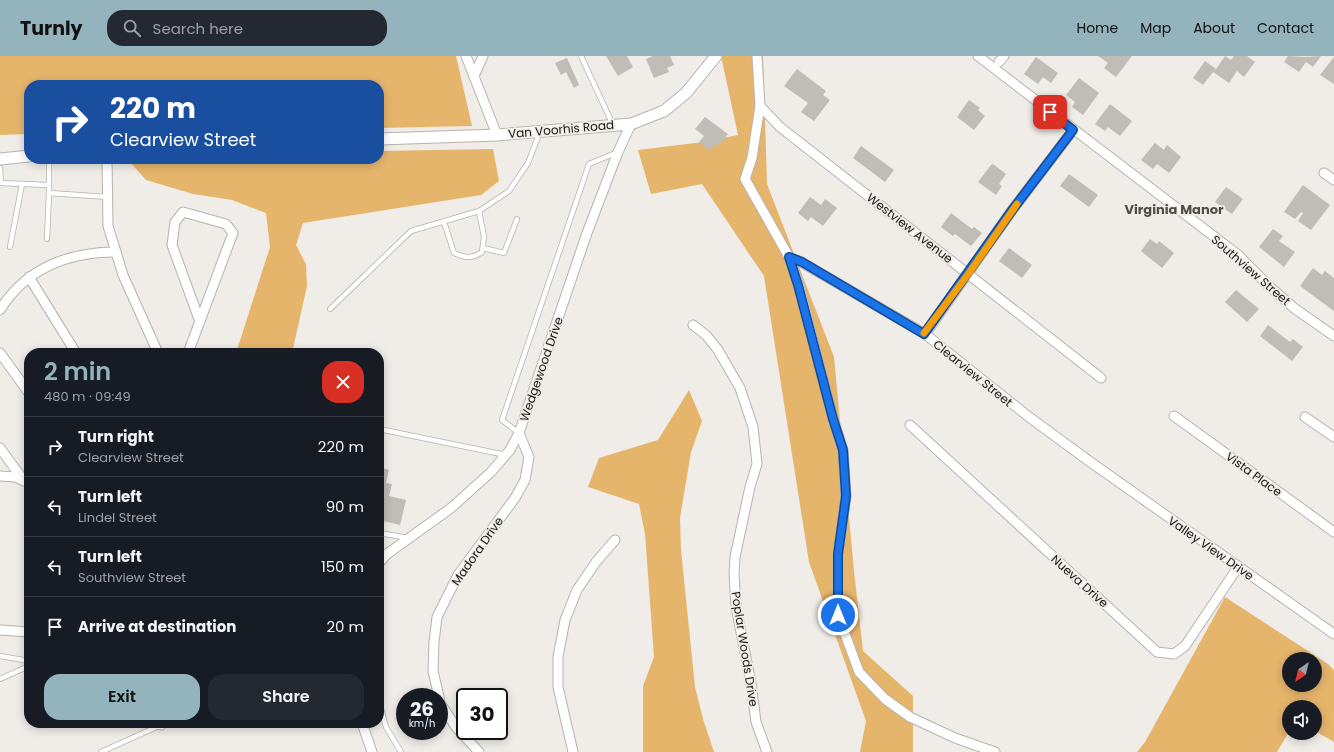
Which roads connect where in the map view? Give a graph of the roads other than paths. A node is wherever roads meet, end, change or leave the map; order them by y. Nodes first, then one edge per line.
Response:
1 (466, 56) edge
2 (483, 56) edge
3 (581, 56) edge
4 (716, 56) edge
5 (757, 56) edge
6 (978, 56) edge
7 (474, 76) junction
8 (760, 106) junction
9 (631, 124) junction
10 (613, 125) junction
11 (1073, 130) junction
12 (540, 132) junction
13 (497, 135) junction
14 (384, 139) edge
15 (618, 152) junction
16 (24, 157) edge
17 (0, 159) edge
18 (49, 164) edge
19 (107, 164) edge
20 (0, 168) edge
21 (1324, 173) dead end
22 (1334, 180) edge
23 (22, 184) junction
24 (48, 185) junction
25 (49, 193) junction
26 (108, 197) junction
27 (479, 211) junction
28 (517, 219) dead end
29 (444, 222) junction
30 (47, 239) dead end
31 (10, 247) dead end
32 (483, 248) junction
33 (116, 252) junction
34 (789, 257) junction
35 (969, 273) junction
36 (29, 278) junction
37 (330, 309) dead end
38 (0, 310) edge
39 (200, 322) junction
40 (693, 324) dead end
41 (924, 334) junction
42 (1334, 336) edge
43 (73, 348) edge
44 (156, 348) edge
45 (190, 348) edge
46 (0, 353) edge
47 (1101, 378) dead end
48 (24, 386) edge
49 (1174, 416) dead end
50 (1305, 417) dead end
51 (910, 425) dead end
52 (384, 430) edge
53 (519, 433) junction
54 (1334, 437) edge
55 (0, 448) edge
56 (506, 455) junction
57 (1089, 461) joint
58 (0, 476) edge
59 (24, 479) edge
60 (24, 481) edge
61 (1334, 532) edge
62 (384, 534) edge
63 (409, 538) junction
64 (615, 540) dead end
65 (384, 557) edge
66 (1238, 567) junction
67 (0, 630) edge
68 (24, 632) edge
69 (1334, 634) edge
70 (0, 656) edge
71 (24, 660) edge
72 (24, 668) edge
73 (0, 679) edge
74 (436, 688) edge
75 (448, 715) edge
76 (384, 720) edge
77 (152, 728) edge
78 (364, 728) edge
79 (101, 752) edge
80 (372, 752) edge
81 (401, 752) edge
82 (480, 752) edge
83 (573, 752) edge
84 (767, 752) edge
85 (995, 752) edge

1 - 7 street
2 - 7 street
3 - 10 lane
4 - 9 street, Van Voorhis Road
5 - 8 street
6 - 11 street, Southview Street
7 - 13 street
8 - 34 street
8 - 35 street, Westview Avenue
9 - 10 street, Van Voorhis Road
9 - 15 street, Wedgewood Drive
10 - 12 street, Van Voorhis Road
11 - 35 street
11 - 42 street, Southview Street
12 - 13 street, Van Voorhis Road
12 - 27 lane
13 - 14 street, Van Voorhis Road
15 - 53 street, Wedgewood Drive
15 - 53 lane
16 - 17 street
18 - 24 lane
19 - 26 street
20 - 23 lane
21 - 22 street
23 - 24 lane
23 - 31 lane
24 - 25 lane
25 - 26 lane
25 - 30 lane
26 - 33 street
27 - 29 lane
27 - 32 lane
28 - 32 lane
29 - 32 lane
29 - 37 lane
33 - 36 street
33 - 44 street
34 - 41 street, Clearview Street
34 - 85 street
35 - 41 street
35 - 47 street, Westview Avenue
36 - 38 street
36 - 43 street
39 - 39 street
39 - 45 street
40 - 84 street, Poplar Woods Drive
41 - 57 street, Clearview Street
46 - 48 street
49 - 61 street, Vista Place
50 - 54 street
51 - 66 street, Nueva Drive
52 - 56 lane
53 - 56 street, Wedgewood Drive
53 - 74 street, Madora Drive
55 - 59 street
56 - 63 street, Wedgewood Drive
57 - 66 street, Valley View Drive
58 - 60 street
62 - 63 lane
63 - 65 street, Wedgewood Drive
64 - 83 street
66 - 69 street, Valley View Drive
67 - 68 street
70 - 71 lane
72 - 73 lane
75 - 82 street, Madora Drive
76 - 81 lane
77 - 79 lane
78 - 80 street

